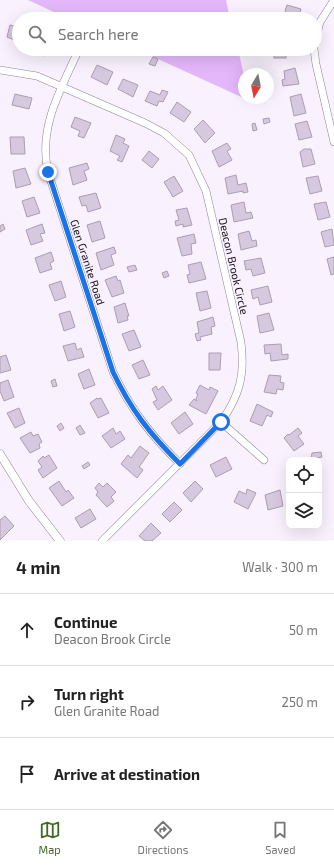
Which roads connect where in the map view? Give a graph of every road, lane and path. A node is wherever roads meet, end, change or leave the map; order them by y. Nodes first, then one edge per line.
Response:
1 (334, 0) edge
2 (322, 19) edge
3 (76, 56) edge
4 (315, 56) edge
5 (0, 70) edge
6 (62, 86) junction
7 (334, 142) edge
8 (221, 422) junction
9 (0, 454) edge
10 (264, 460) dead end
11 (180, 464) junction
12 (60, 541) edge
13 (102, 541) edge

1 - 2 street
3 - 6 street, Glen Granite Road
4 - 7 street
5 - 6 street, Deacon Brook Circle
6 - 8 street, Deacon Brook Circle
6 - 11 street, Glen Granite Road
8 - 10 street
8 - 11 street, Deacon Brook Circle
9 - 12 street
11 - 13 street, Deacon Brook Circle

